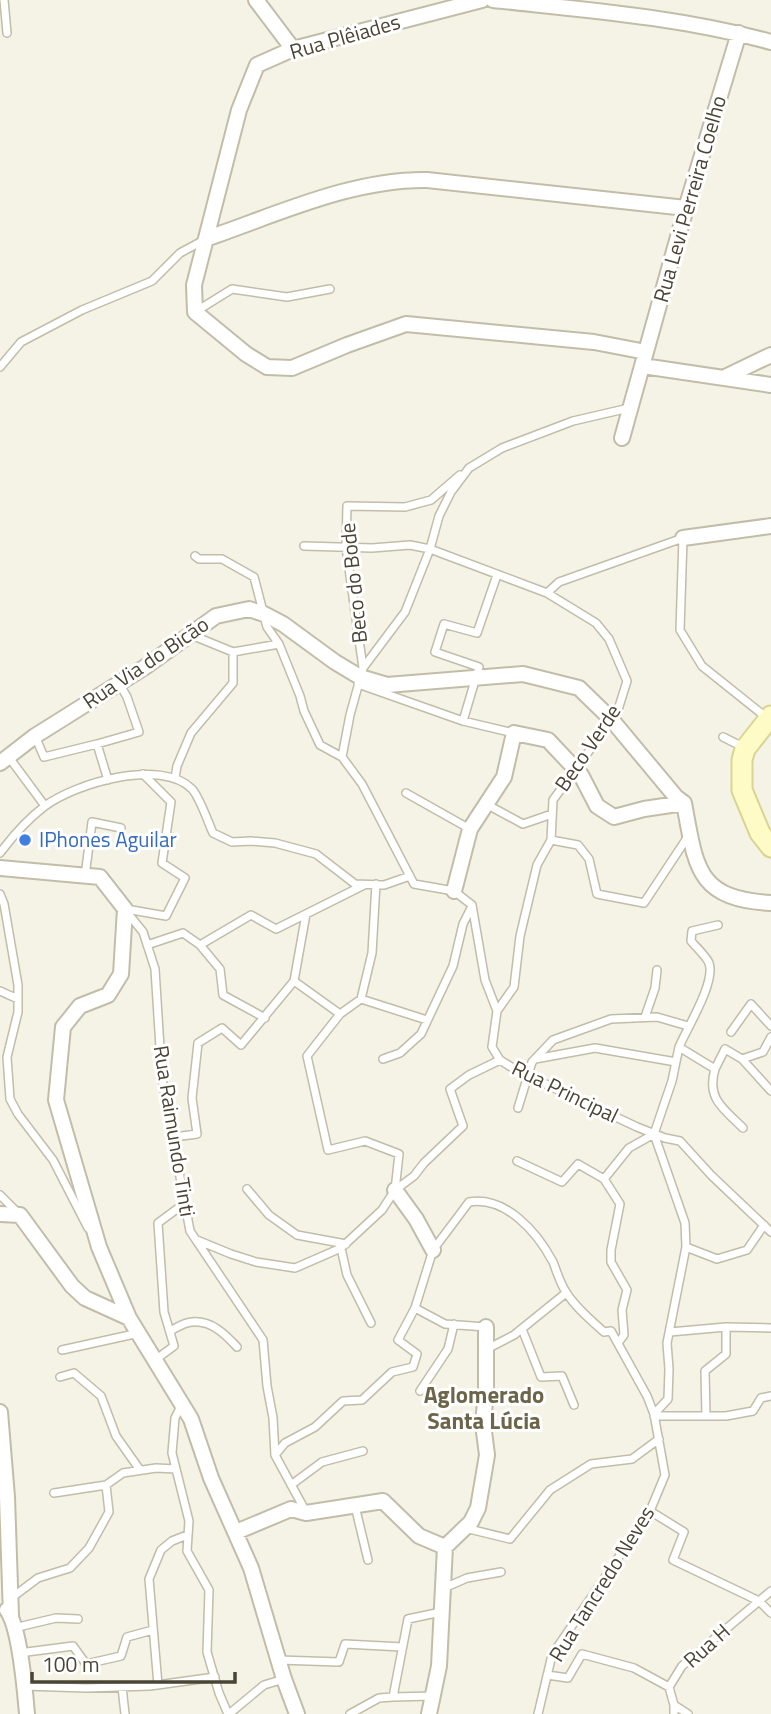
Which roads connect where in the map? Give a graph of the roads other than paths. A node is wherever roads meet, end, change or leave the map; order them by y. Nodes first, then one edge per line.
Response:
1 (4, 0) edge
2 (256, 0) edge
3 (482, 0) edge
4 (493, 0) edge
5 (7, 33) dead end
6 (739, 33) junction
7 (771, 42) edge
8 (293, 49) junction
9 (686, 208) junction
10 (208, 238) junction
11 (330, 289) dead end
12 (195, 312) junction
13 (771, 355) edge
14 (644, 359) junction
15 (0, 368) edge
16 (725, 377) junction
17 (771, 384) edge
18 (631, 408) junction
19 (622, 438) dead end
20 (469, 468) junction
21 (771, 526) edge
22 (683, 538) junction
23 (303, 546) dead end
24 (346, 547) junction
25 (430, 549) junction
26 (195, 556) dead end
27 (497, 575) junction
28 (547, 593) junction
29 (264, 614) junction
30 (189, 634) junction
31 (279, 644) junction
32 (233, 652) junction
33 (360, 676) junction
34 (476, 679) junction
35 (119, 683) junction
36 (769, 717) edge
37 (611, 719) junction
38 (463, 721) junction
39 (514, 733) junction
40 (35, 736) junction
41 (723, 737) dead end
42 (97, 744) junction
43 (745, 748) junction
44 (342, 757) junction
45 (4, 760) edge
46 (574, 769) junction
47 (143, 774) junction
48 (175, 778) junction
49 (108, 780) junction
50 (406, 793) dead end
51 (684, 803) junction
52 (486, 804) junction
53 (45, 806) junction
54 (552, 814) junction
55 (121, 828) dead end
56 (470, 829) junction
57 (690, 835) junction
58 (551, 839) junction
59 (767, 841) edge
60 (0, 853) edge
61 (0, 868) edge
62 (85, 877) junction
63 (412, 880) junction
64 (366, 884) junction
65 (376, 884) junction
66 (454, 891) junction
67 (771, 892) edge
68 (0, 894) edge
69 (756, 902) junction
70 (771, 903) edge
71 (472, 905) junction
72 (125, 909) junction
73 (306, 914) junction
74 (718, 925) dead end
75 (147, 945) junction
76 (200, 945) junction
77 (657, 970) dead end
78 (294, 981) junction
79 (0, 991) edge
80 (18, 999) junction
81 (360, 999) junction
82 (498, 1011) junction
83 (340, 1014) junction
84 (645, 1017) junction
85 (265, 1018) junction
86 (428, 1020) junction
87 (688, 1026) junction
88 (771, 1026) edge
89 (731, 1032) dead end
90 (771, 1037) edge
91 (679, 1047) junction
92 (383, 1059) dead end
93 (535, 1059) junction
94 (742, 1059) junction
95 (500, 1060) junction
96 (676, 1062) junction
97 (715, 1069) junction
98 (527, 1076) junction
99 (9, 1088) junction
100 (0, 1090) edge
101 (771, 1091) edge
102 (518, 1108) dead end
103 (743, 1128) dead end
104 (654, 1134) junction
105 (174, 1137) junction
106 (517, 1161) dead end
107 (604, 1179) junction
108 (247, 1189) dead end
109 (395, 1190) junction
110 (0, 1195) edge
111 (185, 1203) junction
112 (0, 1214) edge
113 (20, 1215) junction
114 (764, 1225) junction
115 (771, 1232) edge
116 (196, 1240) junction
117 (343, 1246) junction
118 (99, 1247) junction
119 (686, 1247) junction
120 (433, 1250) junction
121 (566, 1293) junction
122 (415, 1308) junction
123 (129, 1318) junction
124 (371, 1323) dead end
125 (454, 1324) junction
126 (486, 1327) joint
127 (726, 1327) junction
128 (771, 1328) edge
129 (522, 1329) junction
130 (170, 1331) junction
131 (670, 1332) junction
132 (139, 1333) junction
133 (618, 1343) junction
134 (237, 1347) dead end
135 (486, 1349) junction
136 (62, 1350) dead end
137 (155, 1360) junction
138 (60, 1377) dead end
139 (419, 1391) dead end
140 (771, 1396) edge
141 (182, 1404) junction
142 (574, 1405) dead end
143 (0, 1412) edge
144 (654, 1415) junction
145 (706, 1416) junction
146 (659, 1439) junction
147 (363, 1451) dead end
148 (275, 1455) junction
149 (176, 1469) junction
150 (140, 1471) junction
151 (106, 1485) junction
152 (291, 1485) junction
153 (54, 1493) dead end
154 (355, 1506) junction
155 (650, 1511) junction
156 (306, 1513) junction
157 (466, 1528) junction
158 (236, 1532) junction
159 (187, 1535) junction
160 (445, 1547) junction
161 (368, 1560) dead end
162 (501, 1572) dead end
163 (443, 1588) junction
164 (771, 1591) edge
165 (5, 1600) edge
166 (759, 1601) junction
167 (442, 1612) junction
168 (771, 1613) edge
169 (78, 1619) dead end
170 (13, 1622) junction
171 (153, 1630) junction
172 (402, 1647) junction
173 (19, 1653) junction
174 (278, 1660) junction
175 (547, 1675) junction
176 (215, 1676) junction
177 (284, 1679) junction
178 (158, 1685) junction
179 (25, 1686) junction
180 (121, 1687) junction
181 (668, 1687) junction
182 (432, 1696) junction
183 (393, 1697) junction
184 (674, 1710) edge
185 (27, 1714) edge
186 (125, 1714) edge
187 (229, 1714) edge
188 (298, 1714) edge
189 (350, 1714) edge
190 (429, 1714) edge
191 (538, 1714) edge
192 (688, 1714) edge

1 - 5 lane
2 - 8 street
3 - 8 street, Rua Plêiades
4 - 6 street
6 - 7 street
6 - 9 street, Rua Levi Perreira Coelho
8 - 10 street, Rua Plêiades
9 - 10 street
9 - 14 street, Rua Levi Perreira Coelho
10 - 12 street, Rua Plêiades
10 - 15 lane
11 - 12 lane
12 - 14 street
13 - 16 street
14 - 16 street
14 - 18 street, Rua Levi Perreira Coelho
16 - 17 street
18 - 19 street, Rua Levi Perreira Coelho
18 - 20 lane
20 - 24 lane, Beco do Bode
20 - 25 lane
21 - 22 street
22 - 28 lane
22 - 36 lane
23 - 24 lane, Beco Verde
24 - 25 lane, Beco Verde
24 - 33 lane, Beco do Bode
25 - 27 lane, Beco Verde
25 - 33 lane
26 - 29 lane
27 - 28 lane, Beco Verde
27 - 34 lane
28 - 37 lane, Beco Verde
29 - 30 street, Rua Via do Bicão
29 - 31 lane
29 - 33 street
30 - 32 lane
30 - 35 street, Rua Via do Bicão
31 - 32 lane
31 - 44 lane
32 - 48 lane
33 - 34 street
33 - 38 lane
33 - 44 lane
34 - 37 street
34 - 38 lane
35 - 40 street, Rua Via do Bicão
35 - 42 lane
36 - 43 street
37 - 46 lane, Beco Verde
37 - 51 street
38 - 39 lane
39 - 46 street
39 - 52 street
40 - 42 lane
40 - 45 street, Rua Via do Bicão
41 - 43 lane
42 - 49 lane
43 - 59 street
44 - 63 lane
45 - 53 lane
46 - 51 street
46 - 54 lane, Beco Verde
47 - 48 lane
47 - 49 lane
47 - 72 lane
48 - 64 lane
49 - 53 lane
50 - 56 lane
51 - 57 street
52 - 54 lane
52 - 56 street
53 - 60 lane
54 - 58 lane, Beco Verde
55 - 62 lane
56 - 66 street
57 - 58 lane
57 - 69 street
58 - 82 lane, Beco Verde
61 - 62 street, Rua Raimundo Tinti
62 - 72 street, Rua Raimundo Tinti
63 - 65 lane
63 - 66 lane
64 - 65 lane
64 - 73 lane
65 - 81 lane
66 - 71 lane
67 - 69 street
68 - 80 lane
69 - 70 street
71 - 82 lane
71 - 86 lane
72 - 75 lane, Rua Raimundo Tinti
72 - 118 street
73 - 76 lane
73 - 78 lane
74 - 87 lane
75 - 76 lane
75 - 105 lane, Rua Raimundo Tinti
76 - 85 lane
77 - 84 lane
78 - 83 lane
78 - 85 lane
79 - 80 lane
80 - 99 lane
81 - 83 lane
81 - 86 lane
82 - 95 lane, Rua Principal
83 - 109 lane
84 - 87 lane
84 - 93 lane
85 - 105 lane
86 - 92 lane
87 - 91 lane
88 - 89 lane
90 - 94 lane
91 - 96 lane
91 - 97 lane
93 - 96 lane
93 - 98 lane
94 - 97 lane
94 - 101 lane
95 - 98 lane, Rua Principal
95 - 109 lane
96 - 104 lane
97 - 103 lane
98 - 102 lane
98 - 104 lane, Rua Principal
99 - 100 lane
99 - 118 lane
104 - 107 lane
104 - 114 lane, Rua Principal
104 - 119 lane
105 - 111 lane, Rua Raimundo Tinti
106 - 107 lane
107 - 133 lane
108 - 117 lane
109 - 117 lane
109 - 120 street
110 - 113 lane
111 - 116 lane, Rua Raimundo Tinti
111 - 130 lane
112 - 113 street
113 - 123 street
114 - 115 lane, Rua Principal
114 - 119 lane
116 - 117 lane
116 - 148 lane, Rua Raimundo Tinti
117 - 124 lane
118 - 123 street
119 - 131 lane
120 - 121 lane
120 - 122 lane
121 - 129 lane
121 - 133 lane, Rua Tancredo Neves
122 - 125 lane
122 - 148 lane
123 - 132 street
125 - 126 lane
125 - 139 lane
126 - 135 street
127 - 128 lane
127 - 131 lane
127 - 145 lane
129 - 135 lane
129 - 142 lane
130 - 134 lane
130 - 137 lane
131 - 144 lane
132 - 136 lane
132 - 137 street
133 - 144 lane, Rua Tancredo Neves
135 - 157 street
137 - 141 street
138 - 150 lane
140 - 145 lane
141 - 149 lane
141 - 158 street
143 - 165 street
144 - 145 lane
144 - 146 lane, Rua Tancredo Neves
146 - 155 lane, Rua Tancredo Neves
146 - 157 lane
147 - 152 lane
148 - 152 lane, Rua Raimundo Tinti
149 - 150 lane
149 - 159 lane
150 - 151 lane
151 - 153 lane
151 - 165 lane
152 - 156 lane, Rua Raimundo Tinti
154 - 156 street
154 - 160 street
154 - 161 lane
155 - 166 lane
155 - 175 lane, Rua Tancredo Neves
156 - 158 street
157 - 160 street
158 - 174 street
159 - 171 lane
159 - 176 lane
160 - 163 street
162 - 163 lane
163 - 167 street
164 - 166 lane, Rua H
165 - 170 street
166 - 168 lane
166 - 181 lane, Rua H
167 - 172 lane
167 - 182 street
169 - 170 lane
170 - 173 street
171 - 173 lane
171 - 178 lane
172 - 174 lane
172 - 183 lane
173 - 179 street
174 - 177 street
175 - 181 lane
175 - 191 lane, Rua Tancredo Neves
176 - 178 lane
176 - 187 lane
177 - 187 lane
177 - 188 street
178 - 180 lane
179 - 180 lane
179 - 185 street
180 - 186 lane
181 - 184 lane, Rua H
182 - 183 lane
182 - 190 street
183 - 189 lane
184 - 192 lane

